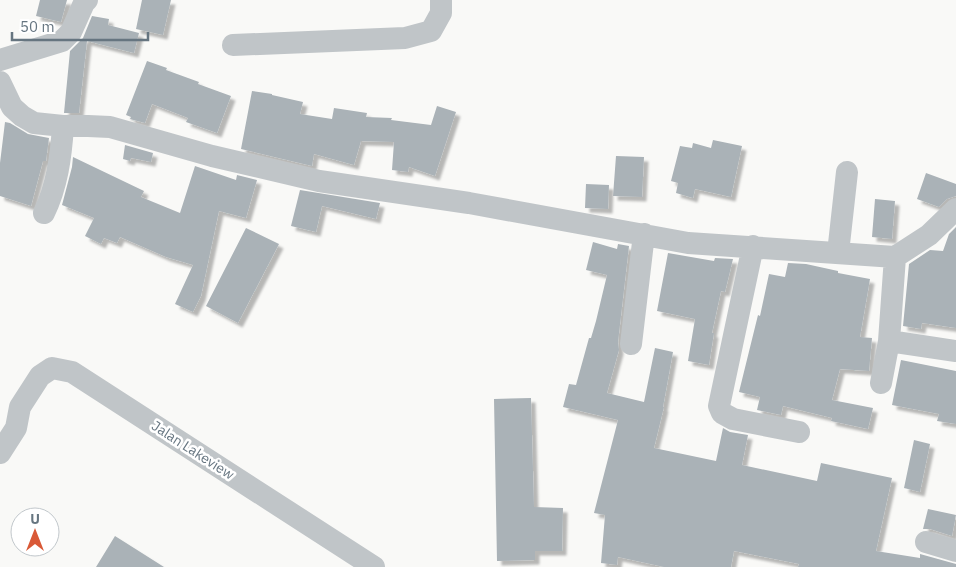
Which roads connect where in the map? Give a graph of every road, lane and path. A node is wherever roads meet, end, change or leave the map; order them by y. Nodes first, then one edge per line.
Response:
1 (87, 0) edge
2 (441, 0) edge
3 (234, 45) dead end
4 (0, 60) edge
5 (0, 82) edge
6 (63, 126) junction
7 (847, 172) dead end
8 (956, 209) edge
9 (44, 213) dead end
10 (644, 234) junction
11 (753, 246) junction
12 (838, 253) junction
13 (895, 257) junction
14 (889, 341) junction
15 (631, 344) dead end
16 (956, 350) edge
17 (880, 383) dead end
18 (10, 411) edge
19 (799, 432) dead end
20 (0, 453) edge
21 (926, 542) dead end
22 (956, 550) edge
23 (374, 567) edge

1 - 4 street
2 - 3 street
5 - 6 street
6 - 9 street
6 - 10 street
7 - 12 street
8 - 13 street
10 - 11 street
10 - 15 street
11 - 12 street
11 - 19 street
12 - 13 street
13 - 14 street
14 - 16 street
14 - 17 street
18 - 20 street, Jalan Lakeview
18 - 23 street, Jalan Lakeview
21 - 22 street

